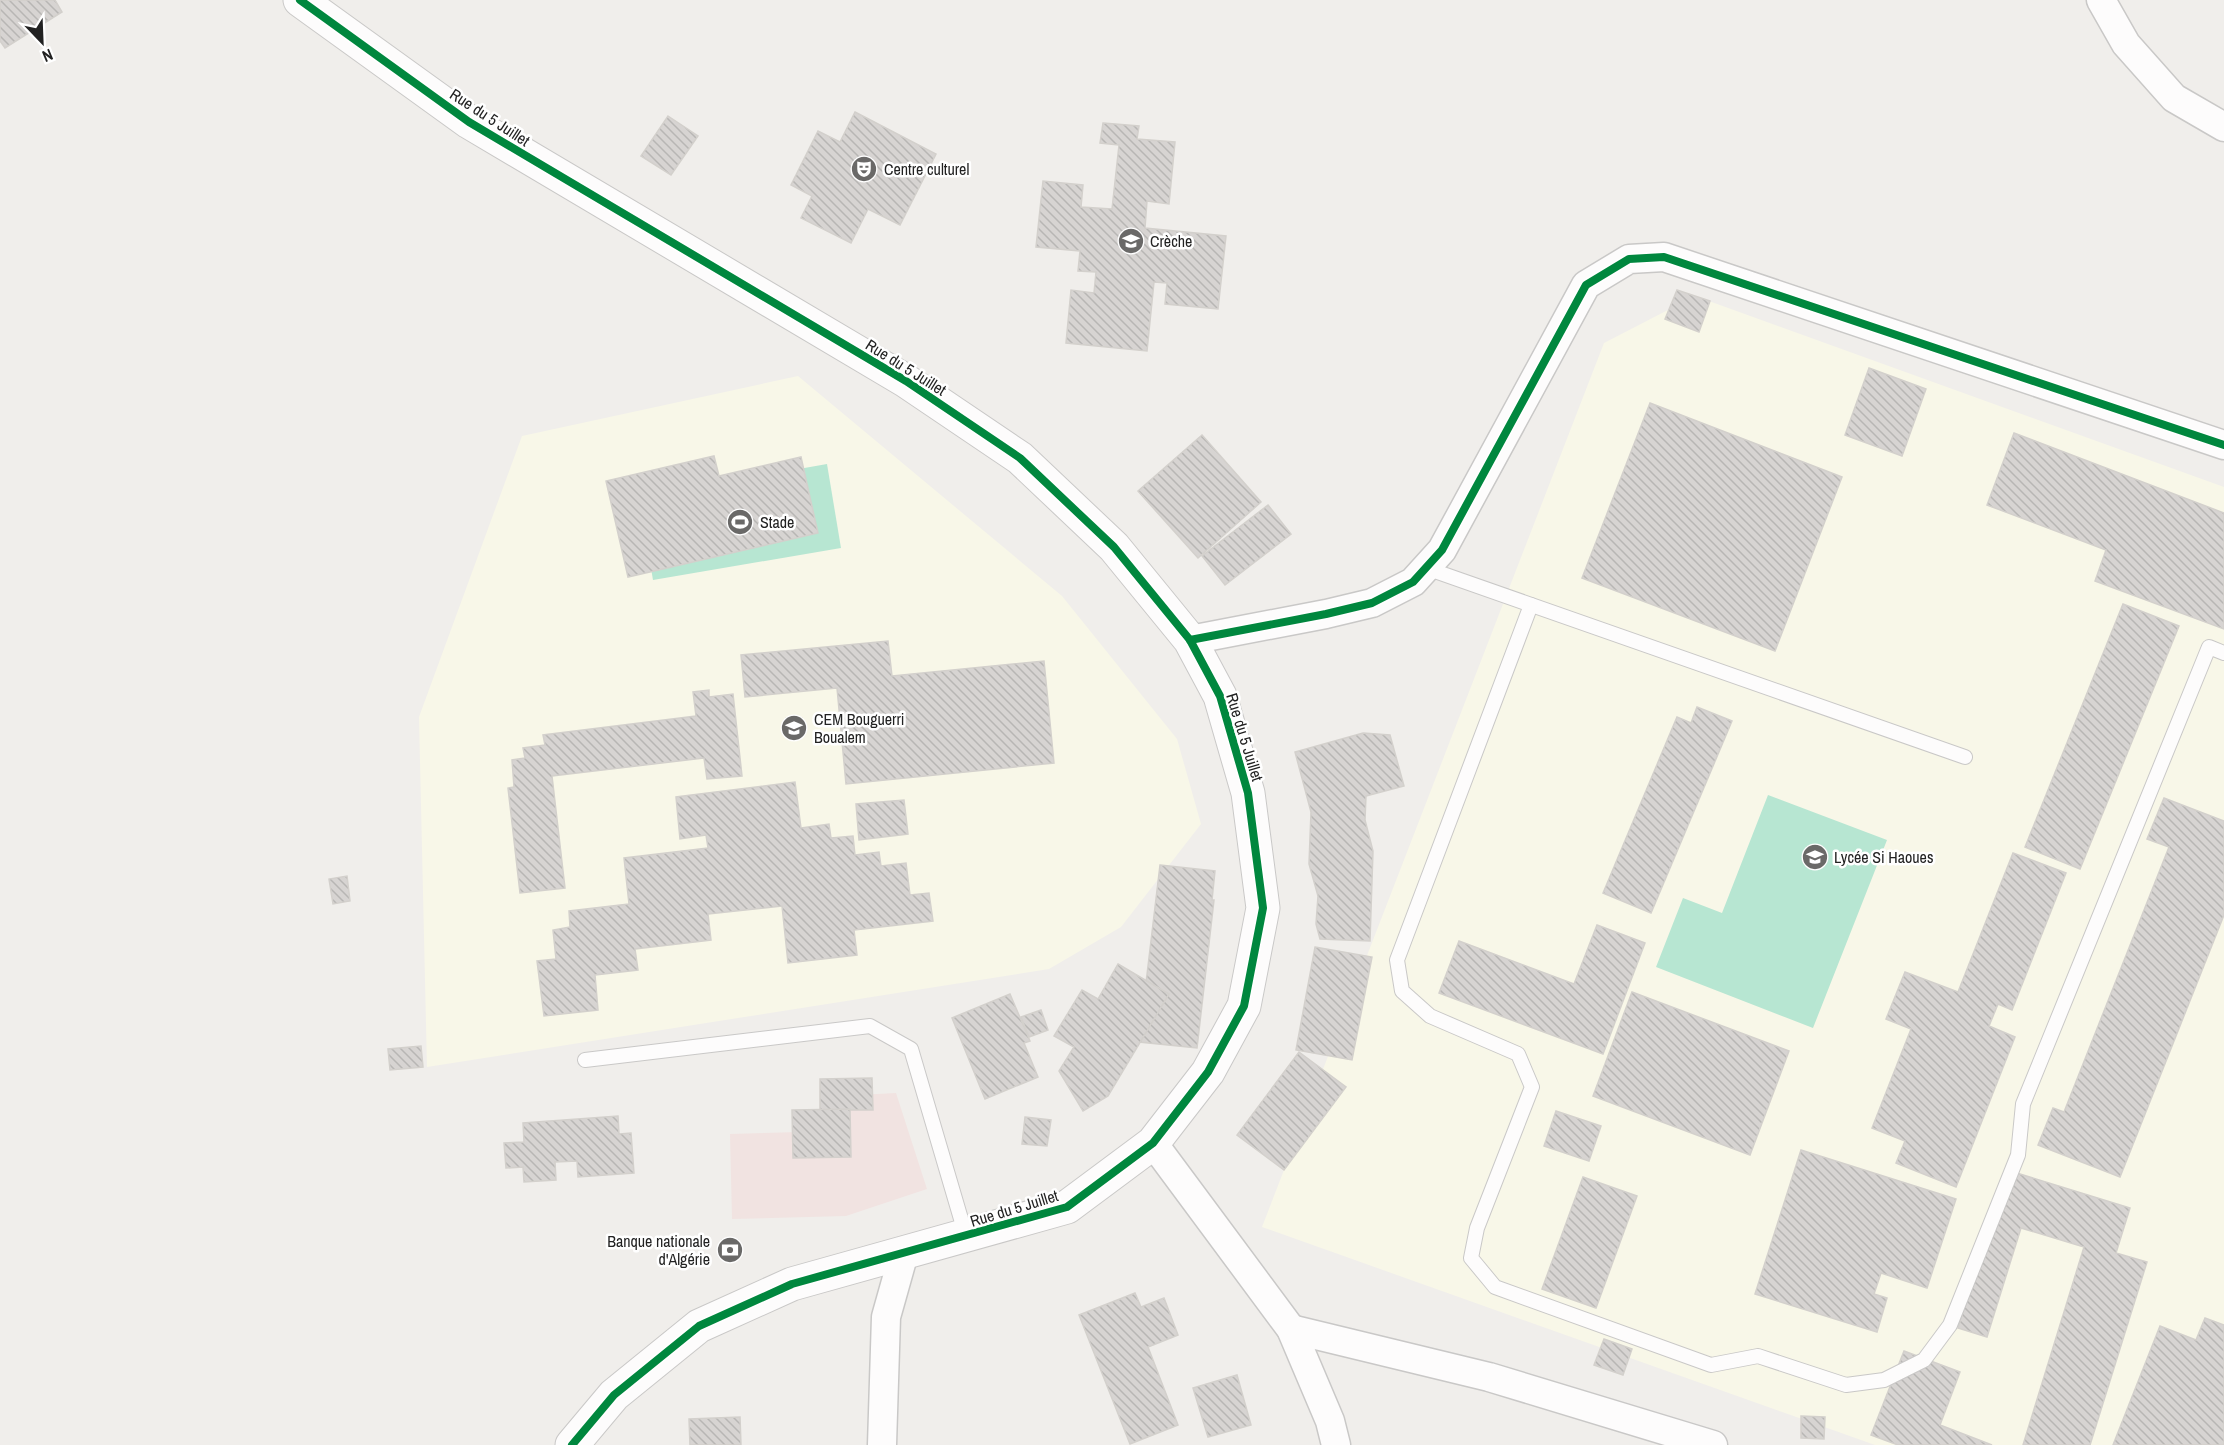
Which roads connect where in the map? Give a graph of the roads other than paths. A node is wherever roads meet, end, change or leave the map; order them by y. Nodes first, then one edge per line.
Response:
1 (300, 0) edge
2 (2101, 0) edge
3 (2224, 127) edge
4 (2224, 445) edge
5 (1425, 568) junction
6 (1531, 605) junction
7 (1190, 640) junction
8 (2224, 653) edge
9 (1965, 757) dead end
10 (585, 1060) dead end
11 (1153, 1143) junction
12 (966, 1236) junction
13 (904, 1253) junction
14 (1291, 1329) junction
15 (572, 1445) edge
16 (882, 1445) edge
17 (1336, 1445) edge
18 (1713, 1445) edge

1 - 7 street, Rue du 5 Juillet
2 - 3 street
4 - 5 street
5 - 6 lane
5 - 7 street
6 - 8 lane
6 - 9 lane
7 - 11 street, Rue du 5 Juillet
10 - 12 lane
11 - 12 street, Rue du 5 Juillet
11 - 14 street
12 - 13 street, Rue du 5 Juillet
13 - 15 street, Rue du 5 Juillet
13 - 16 street
14 - 17 street
14 - 18 street

